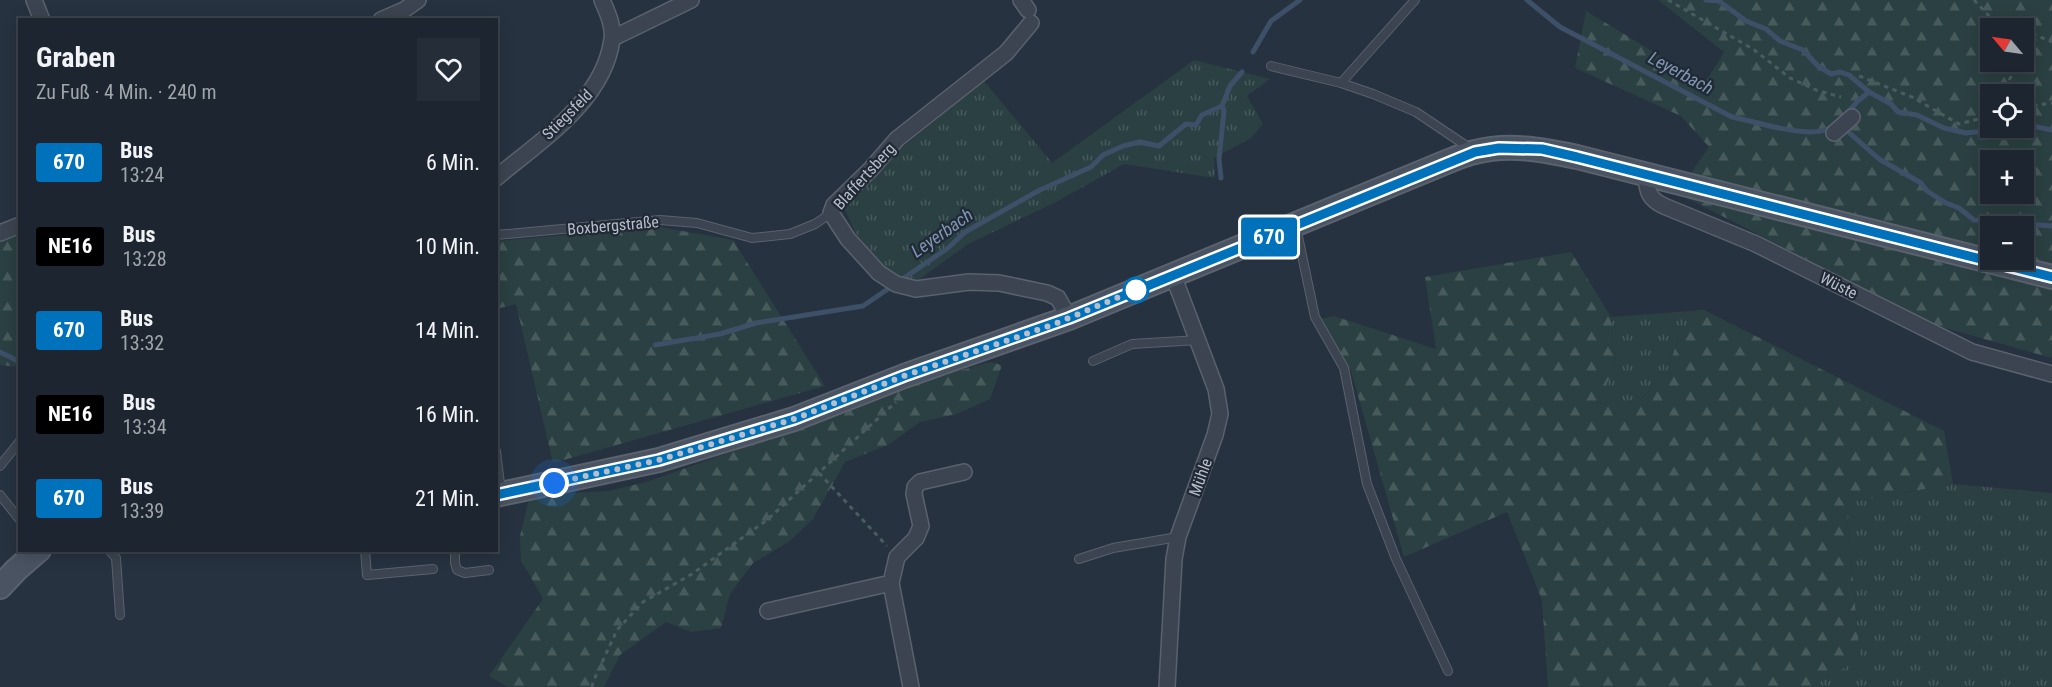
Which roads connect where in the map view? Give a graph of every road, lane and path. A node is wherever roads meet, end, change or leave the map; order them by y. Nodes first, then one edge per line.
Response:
1 (34, 0) edge
2 (418, 0) edge
3 (602, 0) edge
4 (691, 0) edge
5 (1415, 0) edge
6 (1668, 0) edge
7 (1974, 0) edge
8 (1026, 11) edge
9 (41, 18) edge
10 (386, 18) edge
11 (1994, 18) edge
12 (2034, 34) edge
13 (2038, 35) junction
14 (613, 38) junction
15 (2034, 42) edge
16 (2052, 42) edge
17 (1271, 66) dead end
18 (2015, 72) edge
19 (1859, 76) dead end
20 (2010, 80) dead end
21 (1341, 83) junction
22 (1841, 97) dead end
23 (2052, 103) edge
24 (2034, 105) edge
25 (1852, 117) dead end
26 (1980, 119) edge
27 (1834, 133) dead end
28 (1475, 152) junction
29 (1646, 175) junction
30 (498, 176) edge
31 (831, 213) junction
32 (18, 226) edge
33 (1296, 226) junction
34 (0, 233) edge
35 (498, 235) edge
36 (1173, 274) junction
37 (2052, 277) edge
38 (1069, 318) junction
39 (1199, 340) junction
40 (1093, 360) dead end
41 (2052, 374) edge
42 (904, 376) junction
43 (18, 444) edge
44 (0, 466) edge
45 (964, 472) dead end
46 (819, 473) junction
47 (499, 494) edge
48 (0, 495) edge
49 (18, 518) edge
50 (1178, 537) junction
51 (37, 552) edge
52 (112, 552) edge
53 (365, 552) edge
54 (455, 552) edge
55 (897, 556) junction
56 (1079, 559) dead end
57 (433, 569) dead end
58 (489, 570) dead end
59 (891, 583) junction
60 (0, 587) edge
61 (768, 611) dead end
62 (120, 615) dead end
63 (1448, 671) dead end
64 (592, 687) edge
65 (911, 687) edge
66 (1167, 687) edge

1 - 9 street
2 - 10 street
3 - 14 street
4 - 14 street
5 - 21 lane
6 - 22 path
7 - 11 path
8 - 31 street, Blaffertsberg
12 - 13 path
13 - 15 path
13 - 16 path
14 - 30 street, Stiegsfeld
17 - 21 lane
18 - 20 path
19 - 26 path
21 - 28 lane
23 - 24 path
25 - 27 street
28 - 29 main road
28 - 33 main road
29 - 37 main road
29 - 41 street, Wüste
31 - 35 lane, Boxbergstraße
31 - 38 street, Blaffertsberg
32 - 34 street
33 - 36 main road
33 - 63 lane
36 - 38 main road
36 - 39 street, Mühle
38 - 42 main road
39 - 40 lane
39 - 50 street, Mühle
42 - 46 path
42 - 47 main road
43 - 44 lane
45 - 55 street
46 - 55 path
46 - 64 path
48 - 49 lane
50 - 56 lane
50 - 66 street, Mühle
51 - 60 main road
52 - 62 lane
53 - 57 lane
54 - 58 lane
55 - 59 street
59 - 61 street
59 - 65 street

